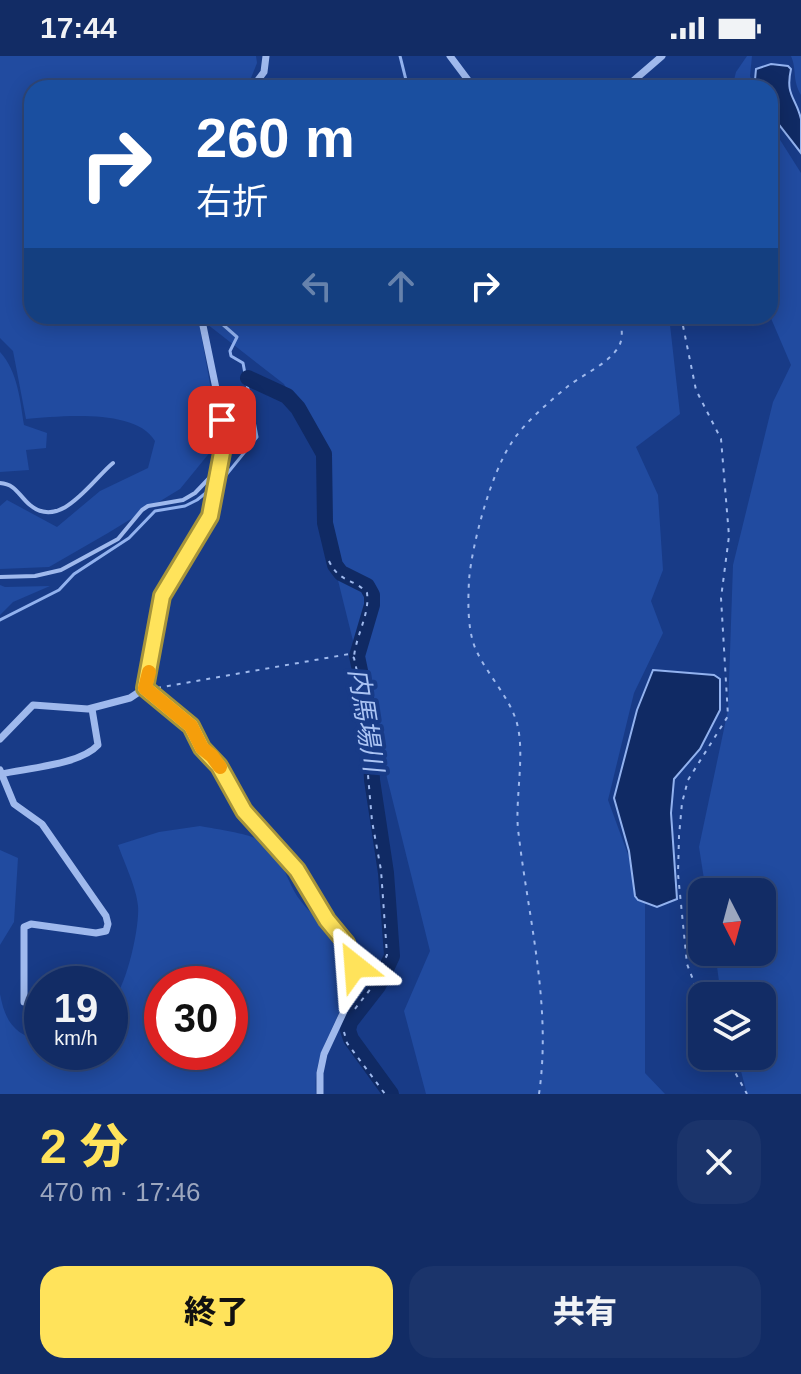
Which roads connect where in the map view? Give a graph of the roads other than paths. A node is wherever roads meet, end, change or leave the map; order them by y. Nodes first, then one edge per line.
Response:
1 (266, 56) edge
2 (450, 56) edge
3 (662, 56) edge
4 (258, 80) edge
5 (468, 80) edge
6 (634, 80) edge
7 (203, 324) edge
8 (113, 463) dead end
9 (219, 469) junction
10 (0, 483) edge
11 (0, 577) edge
12 (146, 689) junction
13 (92, 709) junction
14 (0, 739) edge
15 (1, 772) edge
16 (24, 966) edge
17 (320, 1094) edge

1 - 4 street
2 - 5 street
3 - 6 street
7 - 9 street
8 - 10 lane
9 - 11 lane
9 - 12 street
12 - 13 street
12 - 17 street
13 - 14 street
13 - 15 street
15 - 16 street

